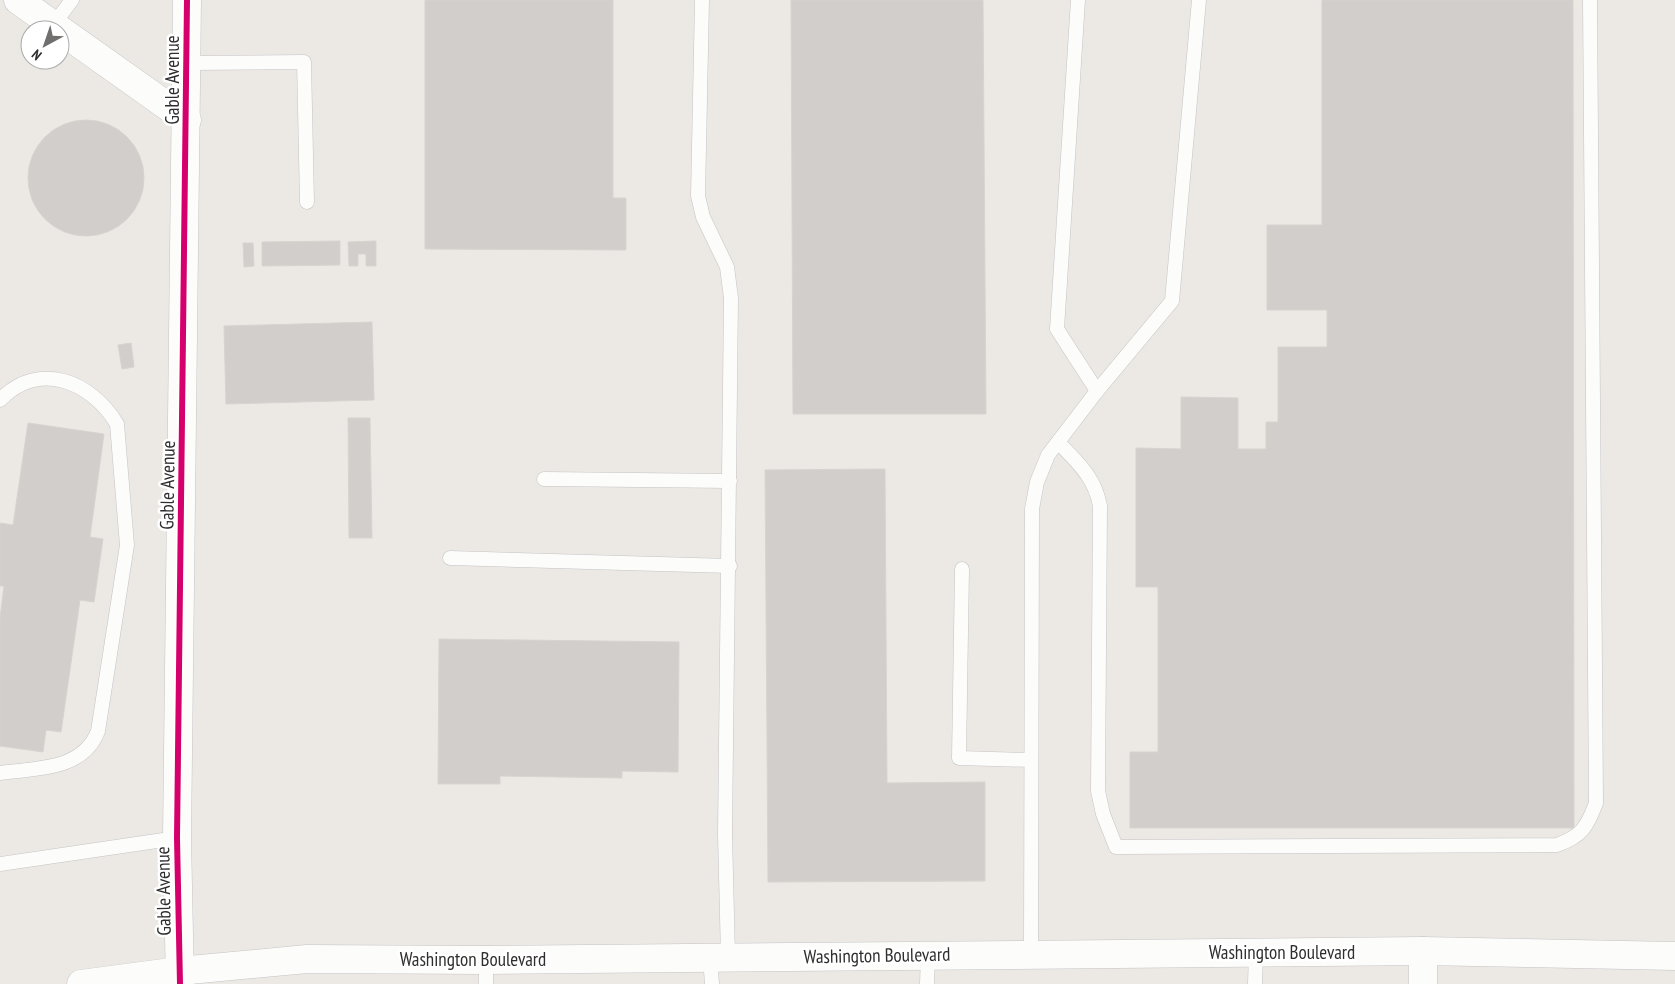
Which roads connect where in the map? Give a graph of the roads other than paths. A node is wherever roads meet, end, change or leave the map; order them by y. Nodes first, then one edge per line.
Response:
1 (18, 0) edge
2 (72, 0) edge
3 (187, 0) edge
4 (702, 0) edge
5 (1078, 0) edge
6 (1199, 0) edge
7 (1590, 0) edge
8 (46, 20) edge
9 (57, 20) edge
10 (70, 37) edge
11 (187, 64) junction
12 (187, 120) junction
13 (308, 202) dead end
14 (1096, 391) junction
15 (0, 400) edge
16 (1058, 442) junction
17 (544, 479) dead end
18 (730, 481) junction
19 (450, 558) dead end
20 (730, 566) junction
21 (962, 569) dead end
22 (1031, 760) junction
23 (0, 773) edge
24 (178, 838) junction
25 (0, 864) edge
26 (1423, 951) junction
27 (1256, 952) junction
28 (928, 954) junction
29 (1032, 954) junction
30 (719, 956) junction
31 (1675, 956) edge
32 (486, 972) edge
33 (179, 978) edge
34 (81, 984) edge
35 (712, 984) edge
36 (927, 984) edge
37 (1254, 984) edge
38 (1424, 984) edge

1 - 8 main road
2 - 9 lane
3 - 11 main road, Gable Avenue
4 - 18 lane
5 - 14 lane
6 - 14 lane
7 - 16 lane
10 - 12 main road
11 - 12 main road, Gable Avenue
11 - 13 lane
12 - 24 main road, Gable Avenue
14 - 16 lane
15 - 23 lane
16 - 22 lane
17 - 18 lane
18 - 20 lane
19 - 20 lane
20 - 30 lane
21 - 22 lane
22 - 29 lane
24 - 25 lane
24 - 33 main road, Gable Avenue
26 - 27 main road, Washington Boulevard
26 - 31 main road, Washington Boulevard
26 - 38 main road
27 - 29 main road, Washington Boulevard
27 - 37 lane
28 - 29 main road, Washington Boulevard
28 - 30 main road, Washington Boulevard
28 - 36 lane
30 - 32 main road, Washington Boulevard
30 - 35 lane
32 - 33 main road, Washington Boulevard
33 - 34 main road, Washington Boulevard

